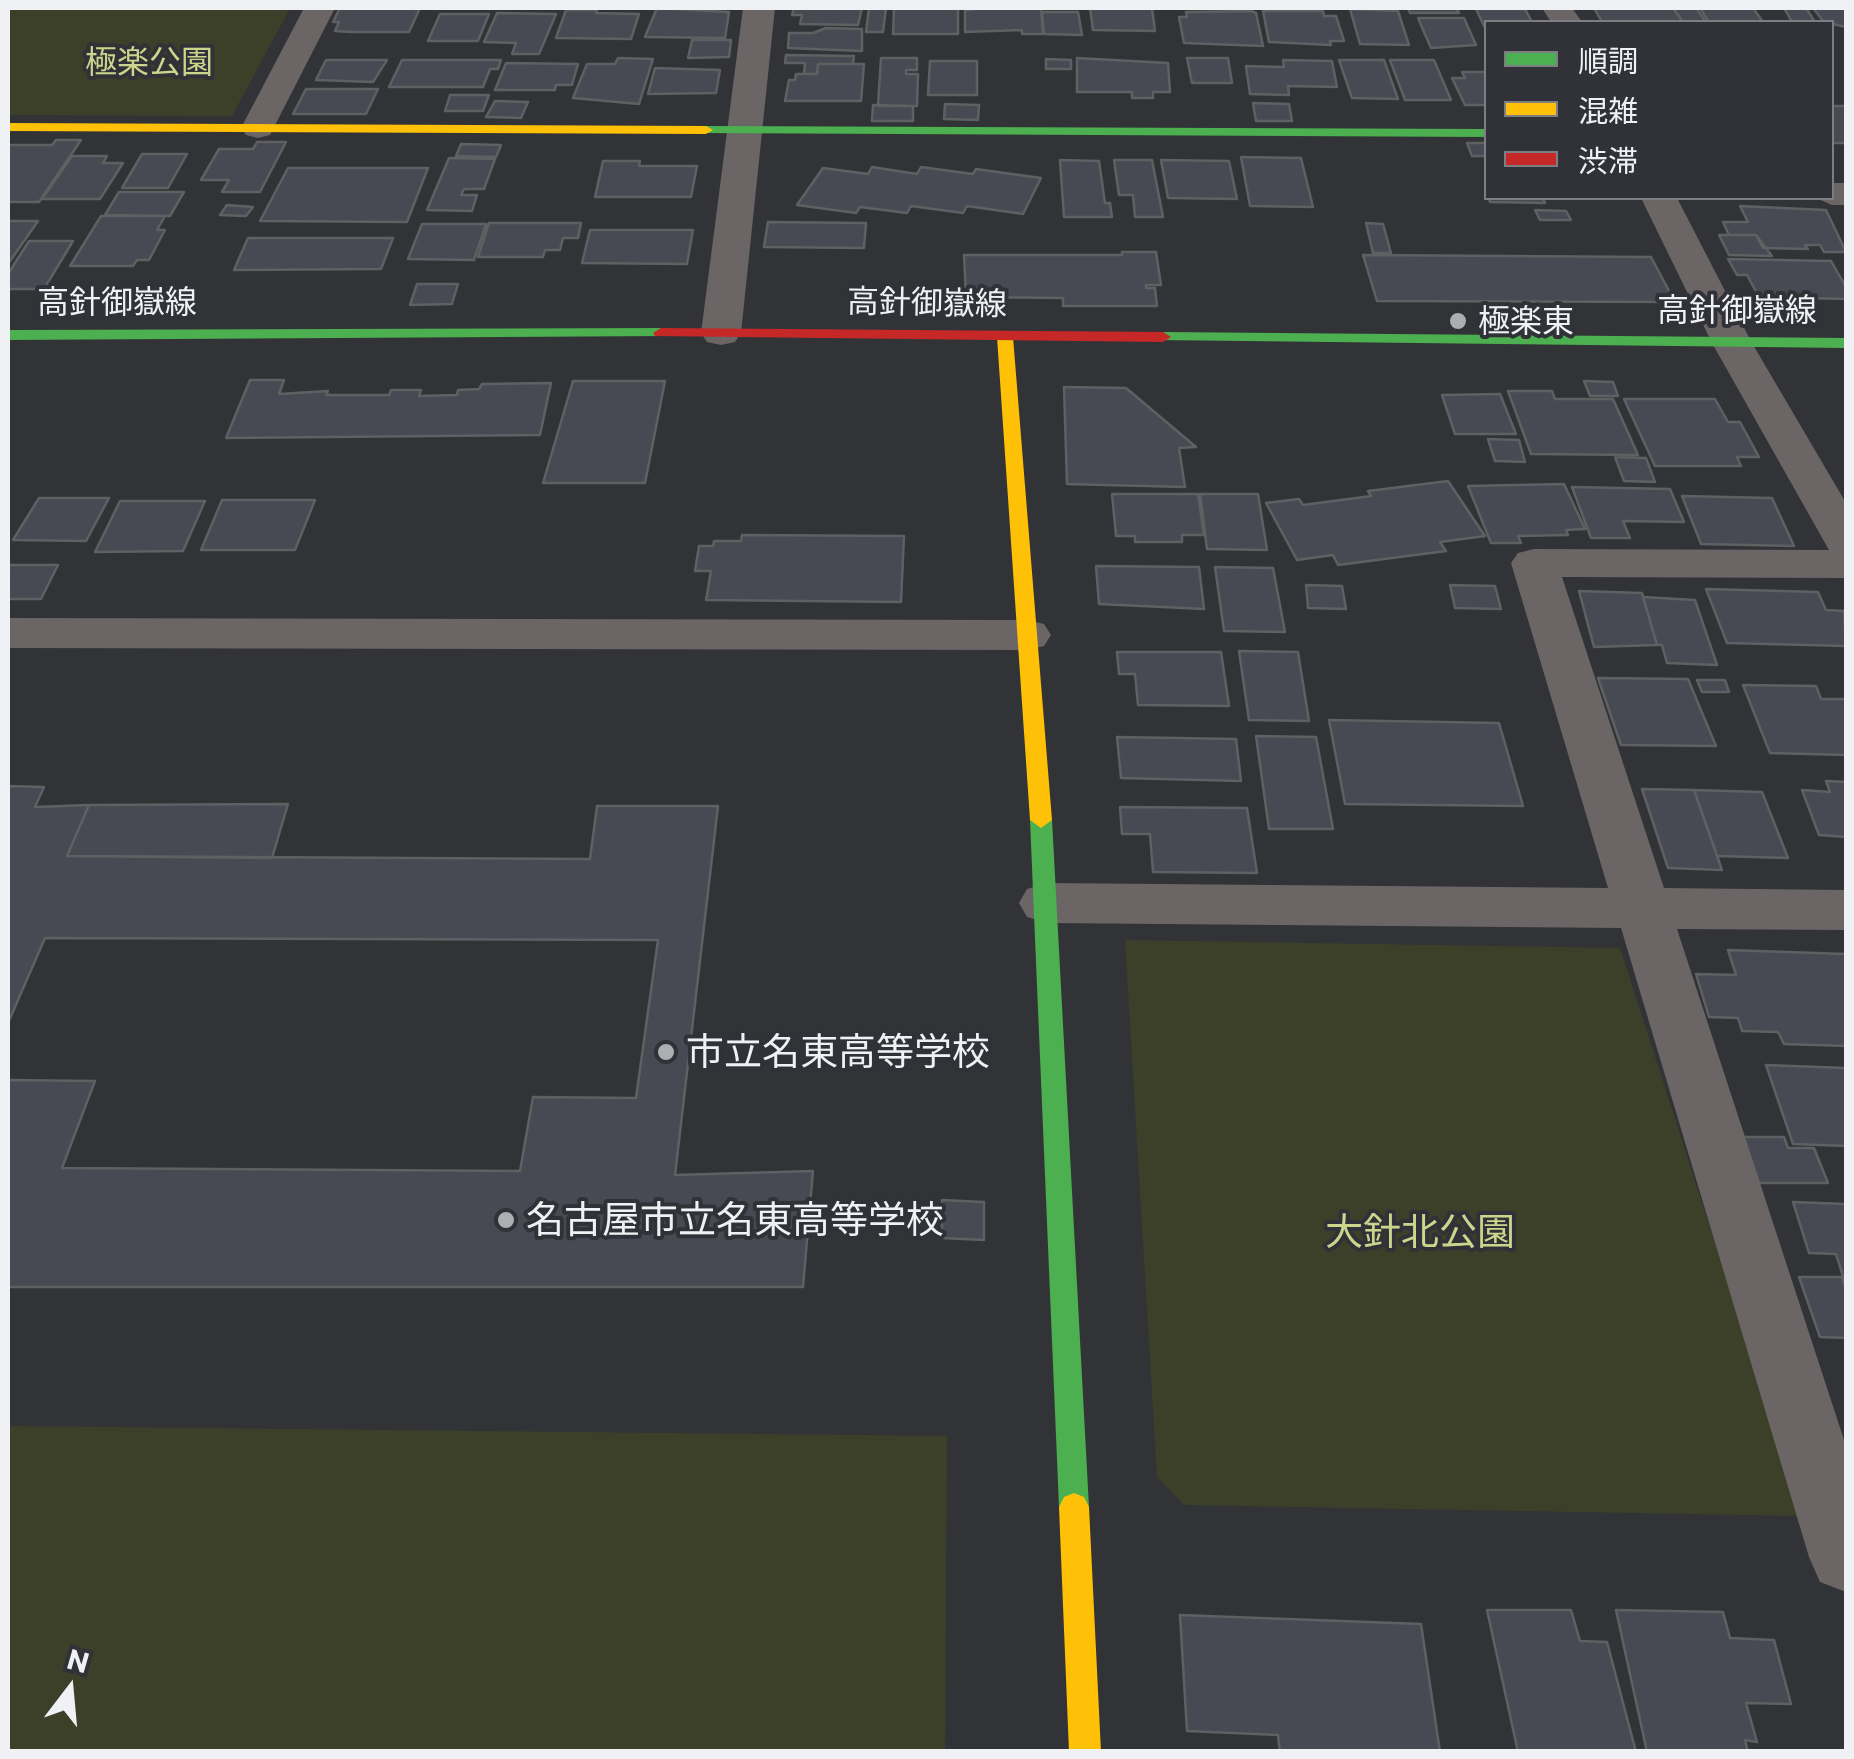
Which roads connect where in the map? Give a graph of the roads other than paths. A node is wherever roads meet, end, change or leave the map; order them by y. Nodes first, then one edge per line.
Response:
1 (319, 8) edge
2 (759, 8) edge
3 (8, 127) edge
4 (258, 128) junction
5 (742, 130) junction
6 (1484, 133) edge
7 (1660, 200) edge
8 (721, 333) junction
9 (8, 334) edge
10 (1005, 337) junction
11 (1732, 343) junction
12 (1846, 344) edge
13 (1846, 542) edge
14 (1846, 564) edge
15 (8, 634) edge
16 (1027, 635) junction
17 (1047, 904) junction
18 (1641, 908) junction
19 (1846, 910) edge
20 (1846, 1557) edge
21 (1085, 1752) edge

1 - 4 street
2 - 5 street
3 - 4 street
4 - 5 street
5 - 6 street
5 - 8 street
7 - 11 street
8 - 9 street, 高針御嶽線
8 - 10 street, 高針御嶽線
10 - 11 street, 高針御嶽線
10 - 16 street
11 - 12 street, 高針御嶽線
11 - 13 street
14 - 18 street
15 - 16 street
16 - 17 street
17 - 18 street
17 - 21 street
18 - 19 street
18 - 20 street

